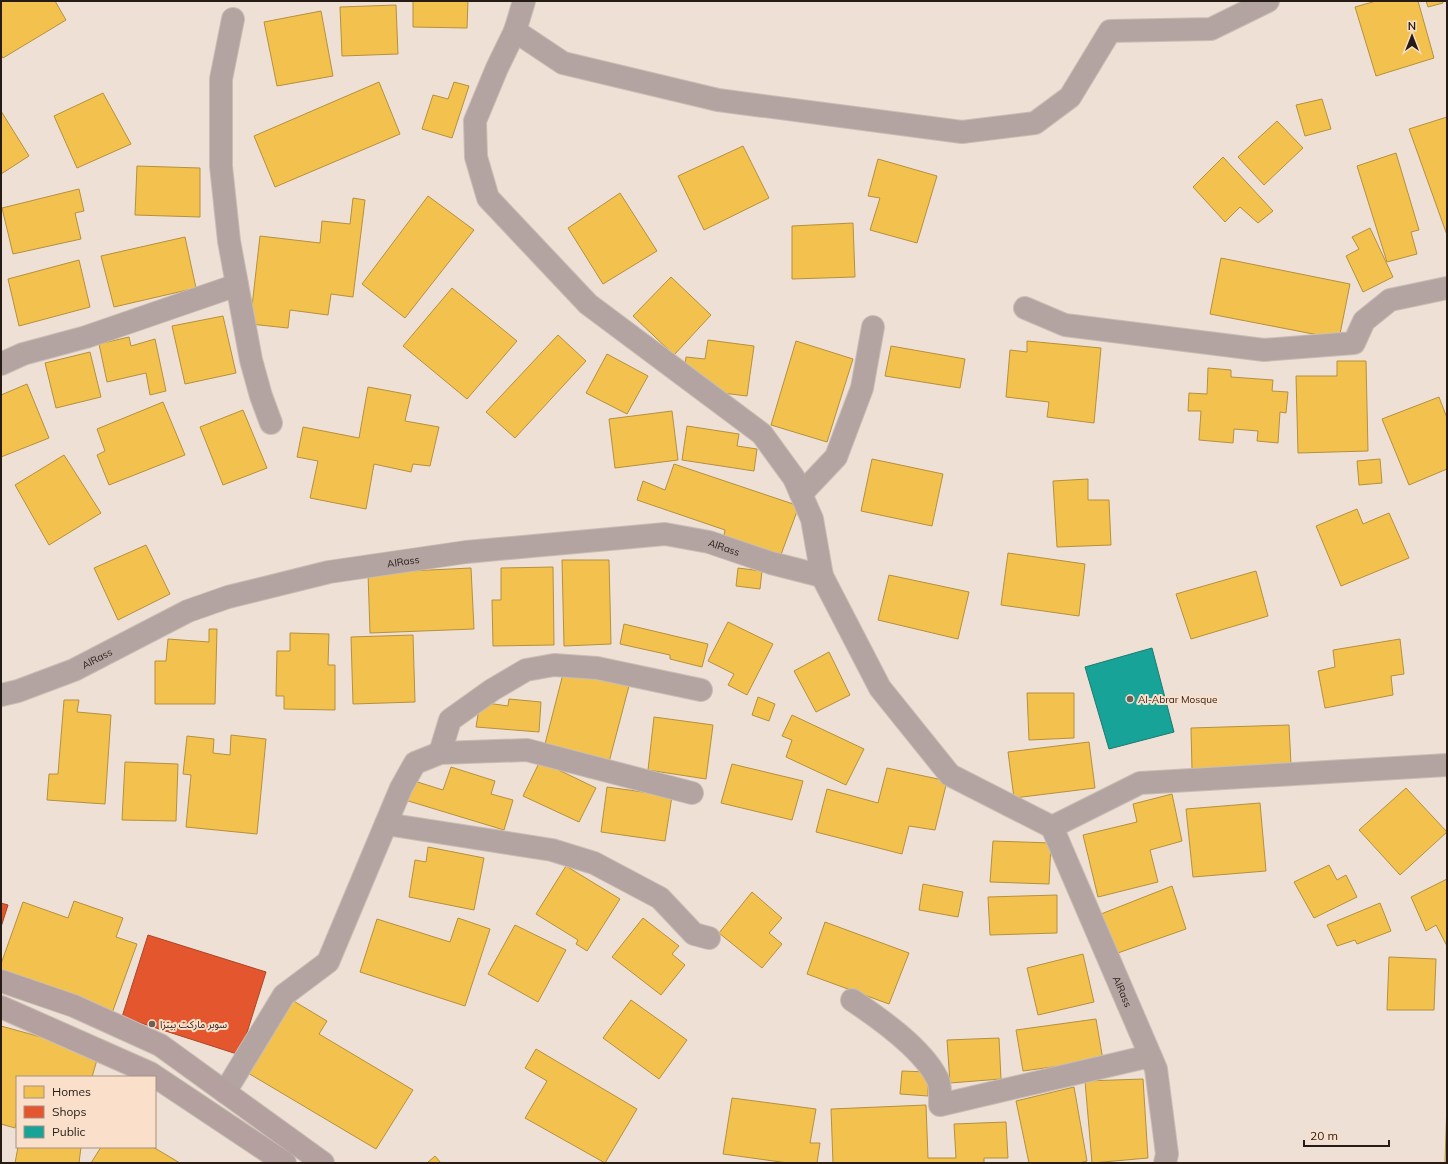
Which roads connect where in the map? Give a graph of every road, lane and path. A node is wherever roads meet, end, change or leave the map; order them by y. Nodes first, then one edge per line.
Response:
1 (524, 1) edge
2 (1268, 1) edge
3 (233, 19) dead end
4 (515, 31) junction
5 (237, 285) junction
6 (1447, 288) edge
7 (1025, 308) dead end
8 (873, 327) dead end
9 (1, 364) edge
10 (271, 423) dead end
11 (801, 494) junction
12 (822, 576) junction
13 (701, 690) dead end
14 (1, 695) edge
15 (440, 753) junction
16 (1445, 771) edge
17 (692, 793) dead end
18 (386, 824) junction
19 (1052, 827) junction
20 (709, 938) dead end
21 (1, 981) edge
22 (852, 1000) dead end
23 (1, 1007) edge
24 (1150, 1056) junction
25 (154, 1076) edge
26 (156, 1077) edge
27 (225, 1092) junction
28 (285, 1163) edge
29 (323, 1163) edge
30 (1165, 1163) edge

1 - 4 street
2 - 4 street
3 - 5 street
4 - 11 street
5 - 9 street
5 - 10 street
6 - 7 street
8 - 11 street
11 - 12 street
12 - 14 street, AlRass
12 - 19 street
13 - 15 street
15 - 17 street
15 - 18 street
16 - 19 street
18 - 20 street
18 - 27 street
19 - 24 street, AlRass
21 - 27 main road
22 - 24 street
23 - 25 main road
24 - 30 street, AlRass
26 - 28 main road
27 - 29 main road

